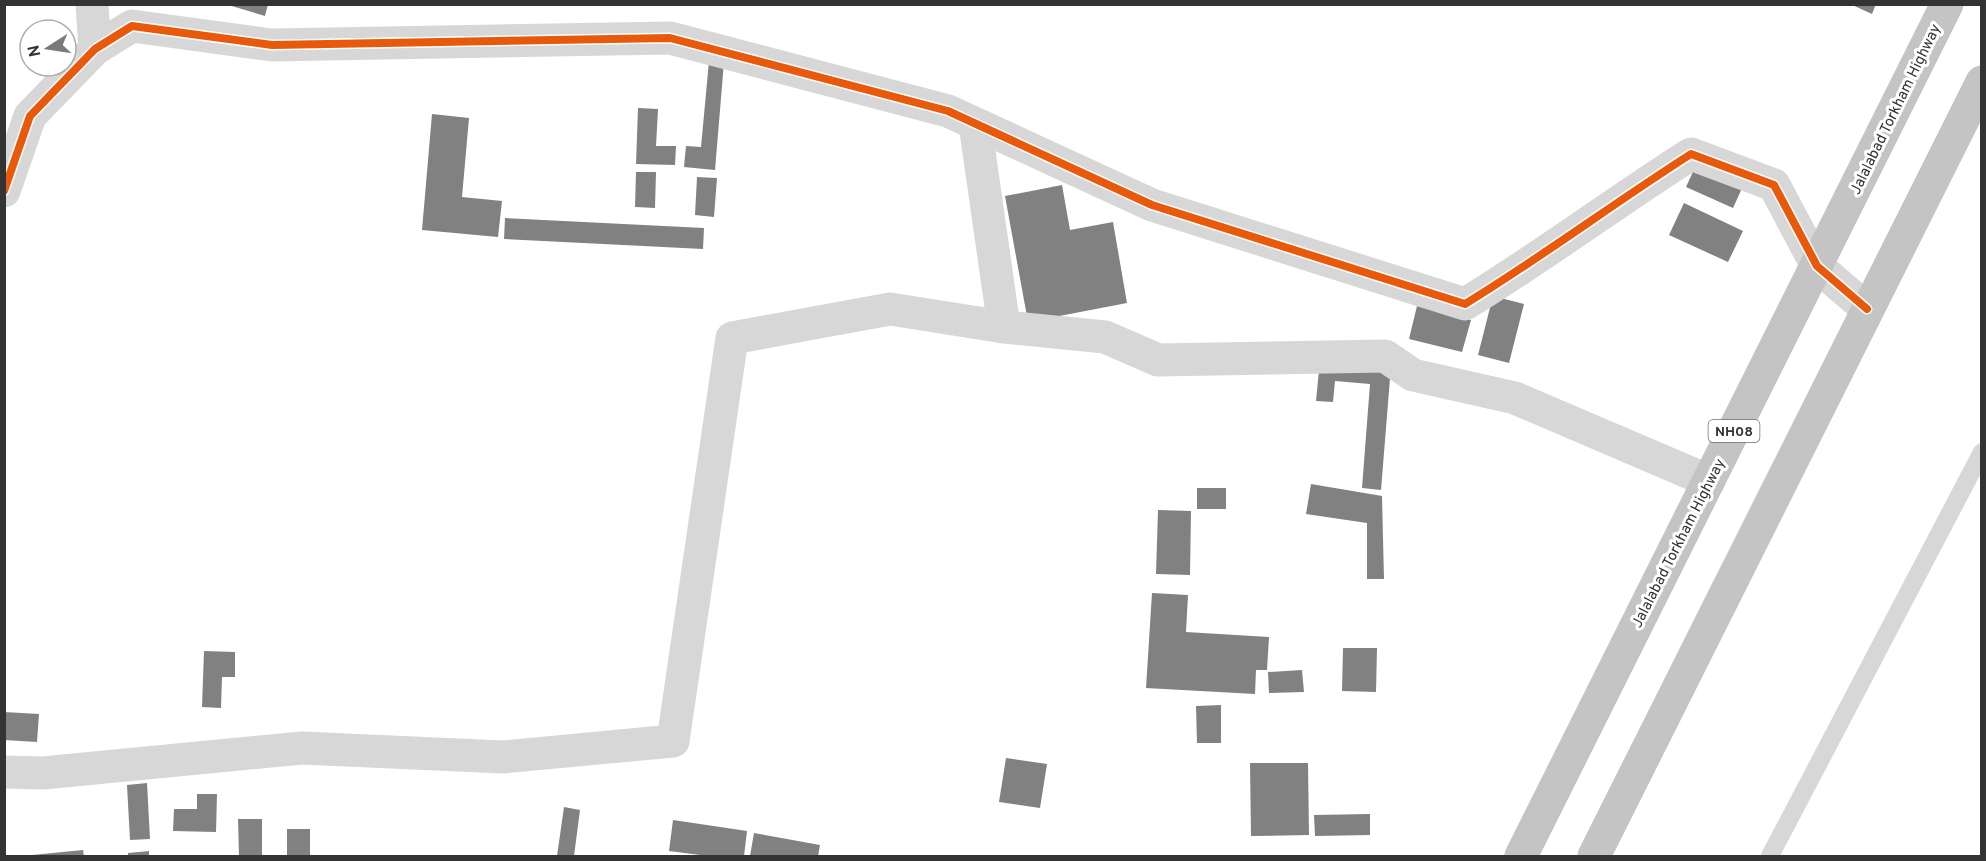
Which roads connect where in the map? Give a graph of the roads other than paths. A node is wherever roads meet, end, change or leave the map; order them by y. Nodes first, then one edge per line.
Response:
1 (92, 4) edge
2 (1947, 4) edge
3 (95, 50) junction
4 (1982, 82) edge
5 (975, 124) junction
6 (4, 191) edge
7 (1817, 266) junction
8 (1867, 309) junction
9 (1004, 327) junction
10 (1982, 452) edge
11 (1709, 482) junction
12 (4, 772) edge
13 (1521, 856) edge
14 (1594, 856) edge
15 (1770, 856) edge

1 - 3 street
2 - 7 highway, Jalalabad Torkham Highway / NH08
3 - 5 street
3 - 6 street
4 - 8 highway
5 - 7 street
5 - 9 street
7 - 8 street
7 - 11 highway, Jalalabad Torkham Highway / NH08
8 - 14 highway
9 - 11 street
9 - 12 street
10 - 15 lane
11 - 13 highway, Jalalabad Torkham Highway / NH08

